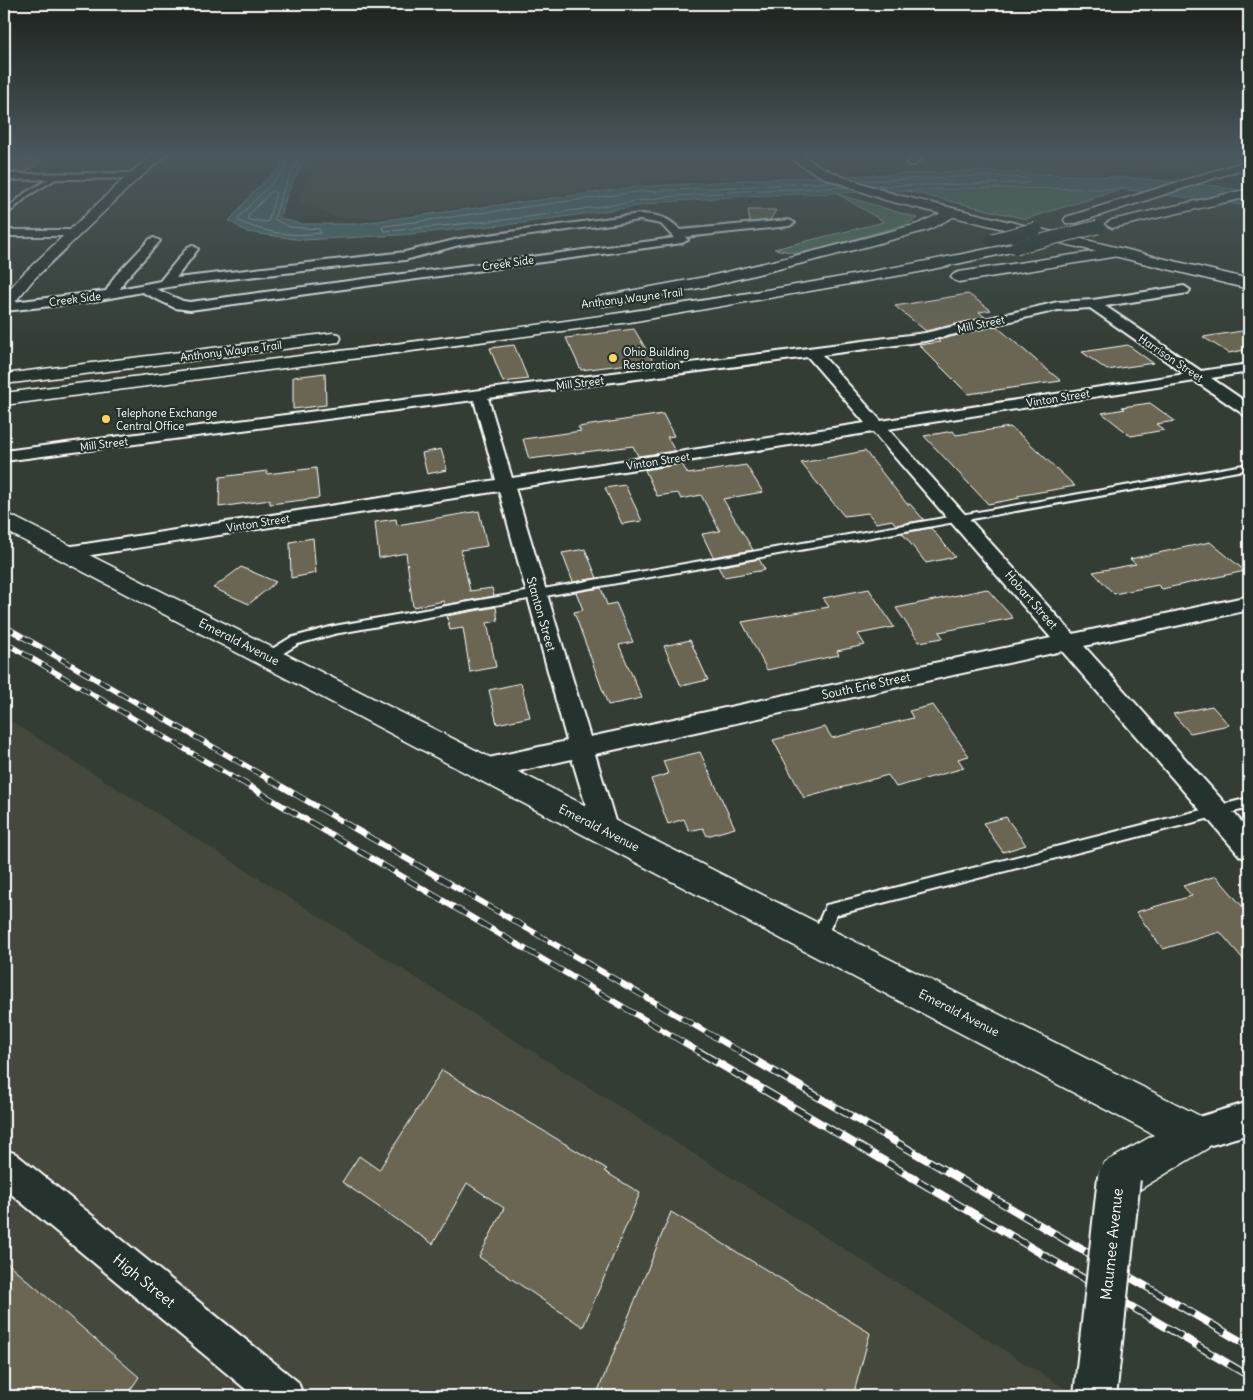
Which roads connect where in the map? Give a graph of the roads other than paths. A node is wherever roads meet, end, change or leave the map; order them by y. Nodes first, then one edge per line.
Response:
1 (89, 219) edge
2 (623, 219) edge
3 (661, 219) edge
4 (938, 219) edge
5 (983, 219) edge
6 (1073, 219) edge
7 (1131, 219) edge
8 (789, 223) dead end
9 (4, 233) edge
10 (75, 233) junction
11 (678, 234) junction
12 (154, 241) dead end
13 (192, 249) dead end
14 (1119, 252) junction
15 (405, 256) junction
16 (415, 276) junction
17 (947, 279) dead end
18 (927, 282) dead end
19 (1249, 284) edge
20 (164, 285) junction
21 (145, 289) junction
22 (1184, 290) dead end
23 (110, 295) junction
24 (603, 301) junction
25 (584, 304) dead end
26 (1093, 304) junction
27 (4, 306) edge
28 (630, 316) junction
29 (353, 335) dead end
30 (812, 353) junction
31 (1249, 368) edge
32 (1198, 376) junction
33 (4, 379) edge
34 (480, 396) junction
35 (4, 399) edge
36 (1249, 411) edge
37 (878, 426) junction
38 (4, 456) edge
39 (1249, 466) edge
40 (504, 485) junction
41 (959, 518) junction
42 (4, 521) edge
43 (66, 553) junction
44 (535, 593) junction
45 (1249, 603) edge
46 (1068, 642) junction
47 (268, 657) junction
48 (580, 748) junction
49 (484, 768) junction
50 (1249, 803) edge
51 (1217, 812) junction
52 (605, 831) junction
53 (1249, 848) edge
54 (818, 941) junction
55 (1249, 1118) edge
56 (1194, 1134) junction
57 (4, 1166) edge
58 (284, 1396) edge
59 (1095, 1396) edge

1 - 10 main road
2 - 15 street, Creek Side
3 - 11 street, Creek Side
4 - 24 main road
5 - 14 main road
6 - 24 main road, Anthony Wayne Trail, bridge
7 - 28 main road, Anthony Wayne Trail, bridge
8 - 11 street, Creek Side
9 - 10 street
10 - 27 main road
11 - 16 street, Creek Side
12 - 23 street
13 - 20 street
14 - 17 main road
14 - 19 main road
15 - 16 street
15 - 20 street, Creek Side
16 - 21 street, Creek Side
18 - 28 main road
20 - 21 street, Creek Side
21 - 23 street, Creek Side
22 - 26 street, Mill Street
23 - 27 street, Creek Side
24 - 25 main road, Anthony Wayne Trail
26 - 30 street, Mill Street
26 - 32 street, Harrison Street
28 - 35 main road, Anthony Wayne Trail
29 - 33 main road, Anthony Wayne Trail
30 - 34 street, Mill Street
30 - 37 street, Hobart Street
31 - 32 street, Vinton Street
32 - 36 street, Harrison Street
32 - 37 street, Vinton Street
34 - 38 street, Mill Street
34 - 40 street, Stanton Street
37 - 40 street, Vinton Street
37 - 41 street, Hobart Street
39 - 41 lane
40 - 43 street, Vinton Street
40 - 44 street, Stanton Street
41 - 44 lane
41 - 46 street, Hobart Street
42 - 43 main road, Emerald Avenue
43 - 47 main road, Emerald Avenue
44 - 47 lane
44 - 48 street, Stanton Street
45 - 46 street, South Erie Street
46 - 48 street, South Erie Street
46 - 51 street, Hobart Street
47 - 49 main road, Emerald Avenue
48 - 49 street, South Erie Street
48 - 52 street, Stanton Street
49 - 52 main road, Emerald Avenue
50 - 51 lane
51 - 53 street, Hobart Street
51 - 54 lane
52 - 54 main road, Emerald Avenue
54 - 56 main road, Emerald Avenue
55 - 56 street
56 - 59 main road, Maumee Avenue, bridge
57 - 58 street, High Street

